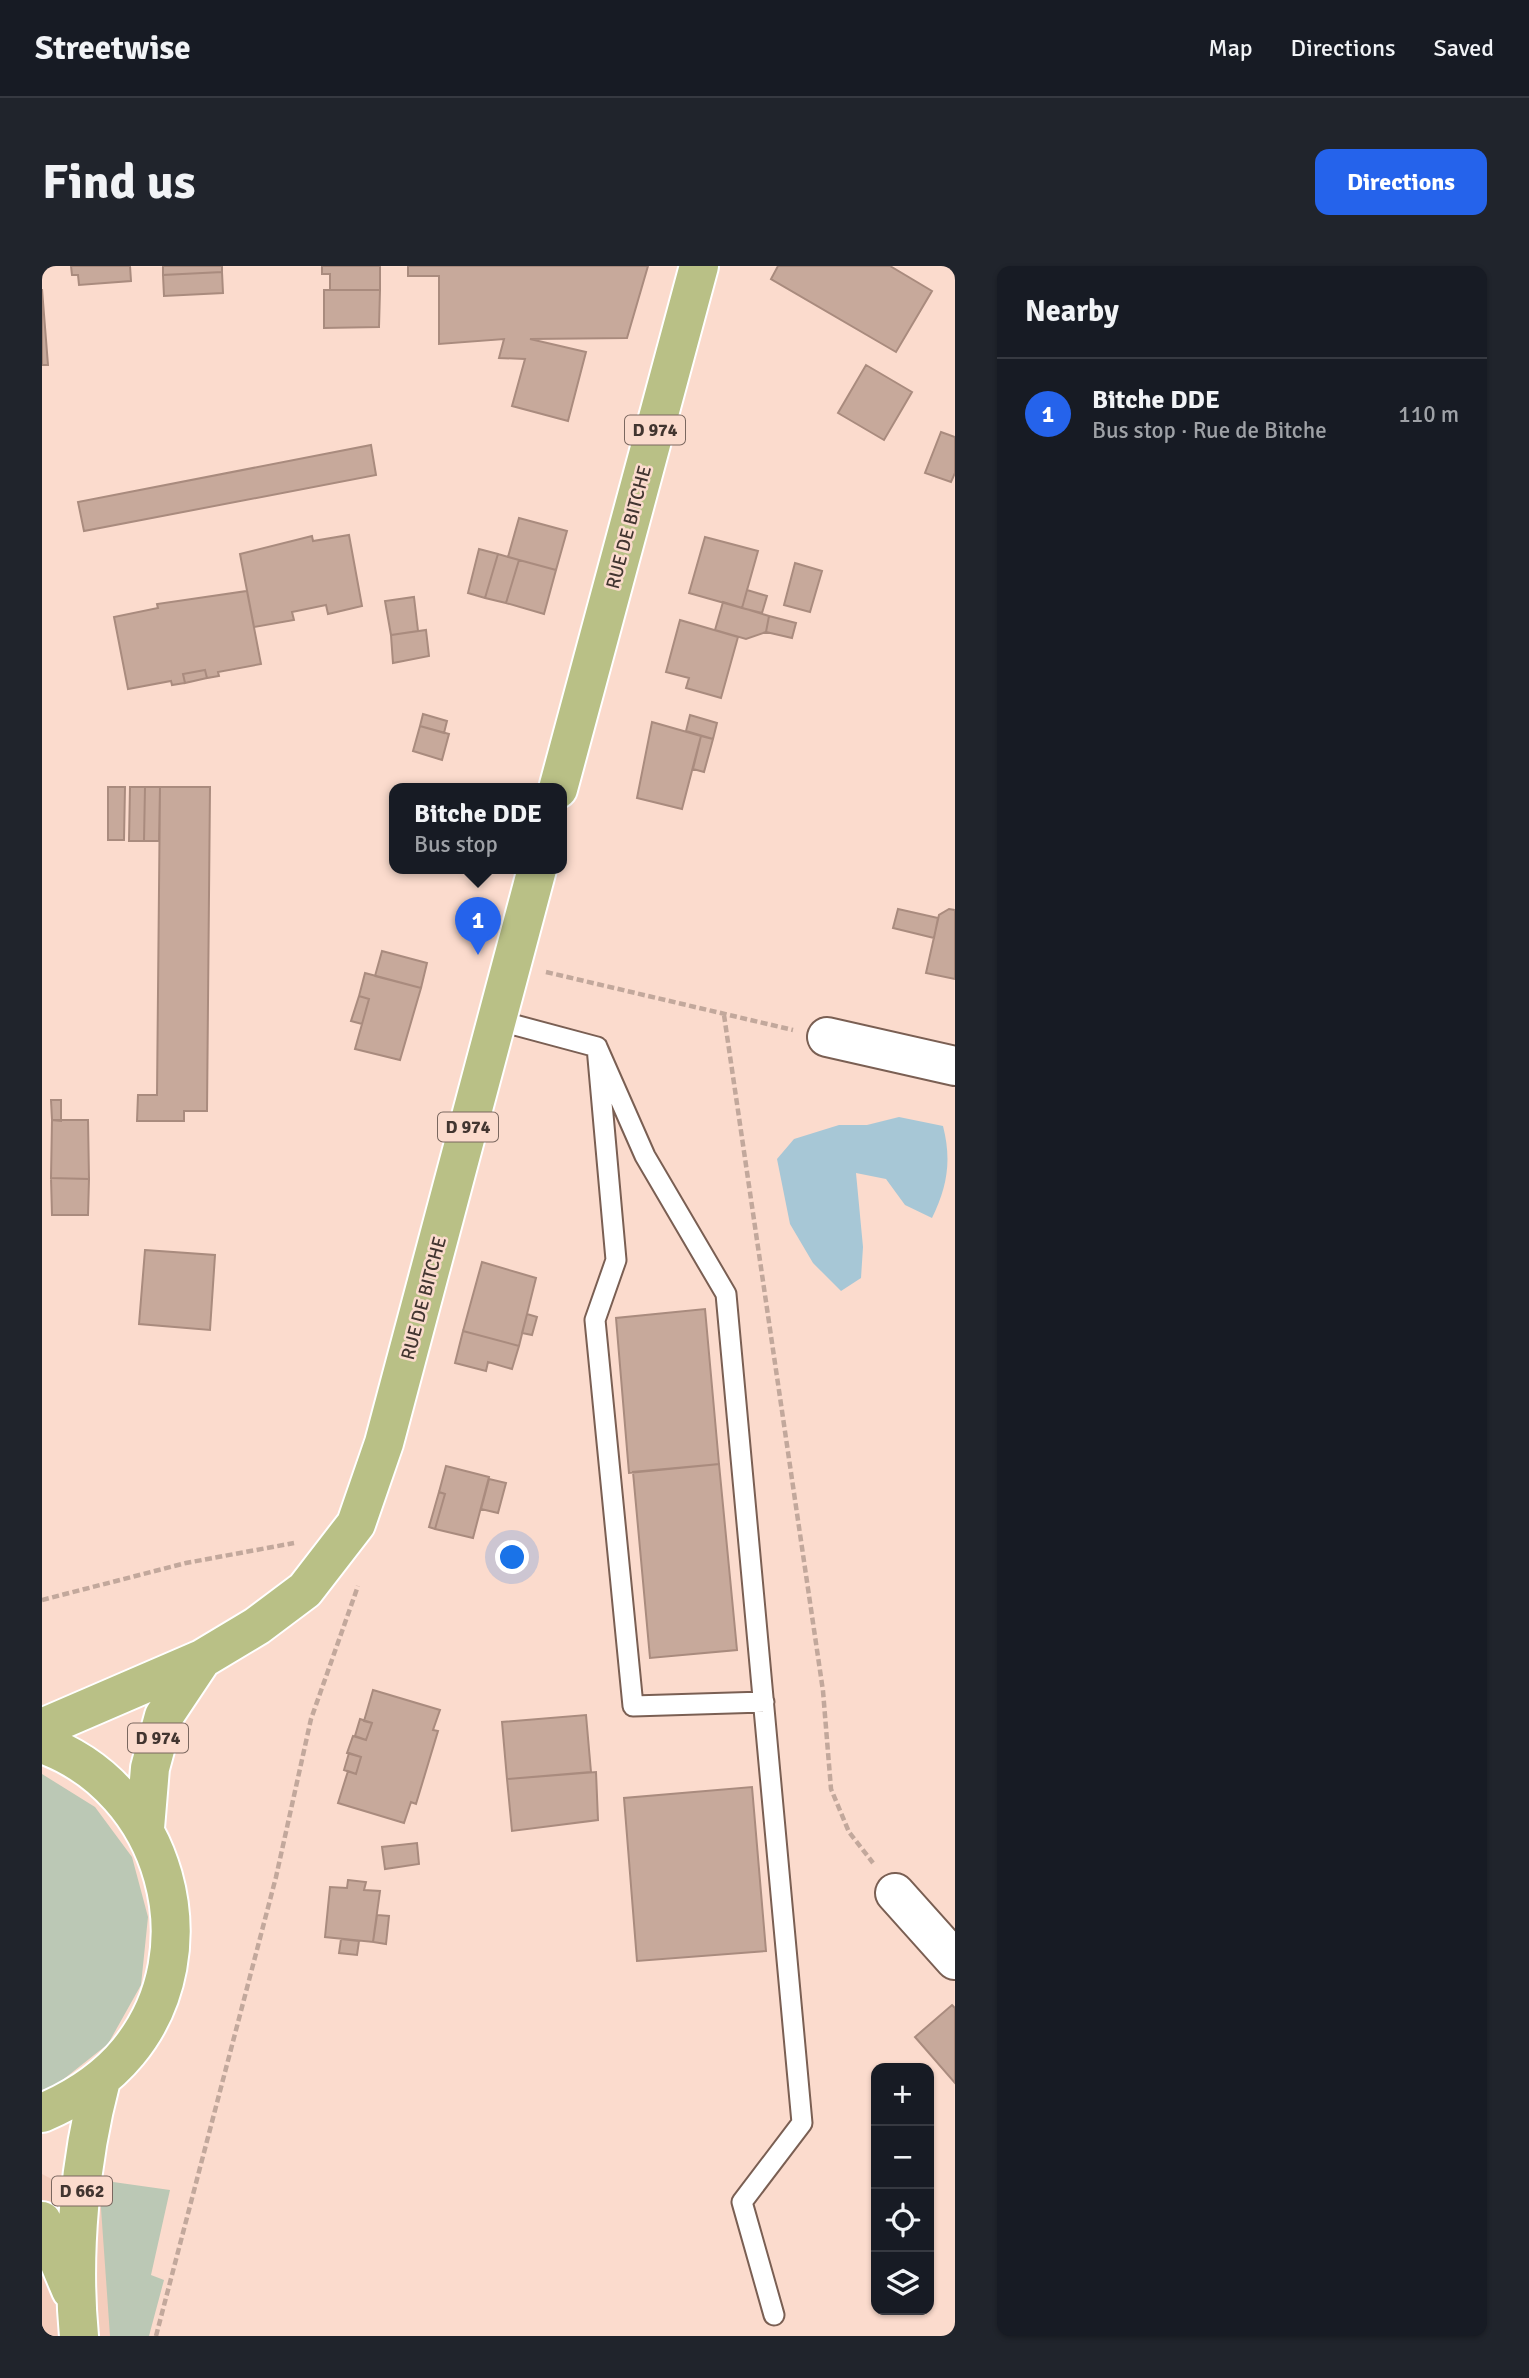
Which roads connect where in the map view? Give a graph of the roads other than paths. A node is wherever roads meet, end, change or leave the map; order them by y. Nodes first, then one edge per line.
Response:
1 (699, 266) edge
2 (560, 783) edge
3 (536, 874) edge
4 (496, 1020) junction
5 (827, 1037) road end
6 (597, 1047) junction
7 (955, 1066) edge
8 (202, 1659) junction
9 (764, 1702) junction
10 (42, 1728) edge
11 (42, 1744) edge
12 (145, 1828) junction
13 (895, 1893) road end
14 (955, 1960) edge
15 (101, 2080) junction
16 (42, 2113) edge
17 (42, 2221) edge
18 (774, 2315) dead end
19 (77, 2320) edge

1 - 2 main road, RUE DE BITCHE / D 974
3 - 4 main road, RUE DE BITCHE / D 974
4 - 6 lane
4 - 8 main road, RUE DE BITCHE / D 974
5 - 7 street
6 - 9 lane
6 - 9 lane
8 - 10 main road, RUE DE BITCHE / D 974
8 - 12 main road, RUE DE BITCHE / D 974
9 - 18 lane
11 - 12 main road
12 - 15 main road
13 - 14 street
15 - 16 main road
15 - 19 main road, D 662
17 - 19 main road, D 662

